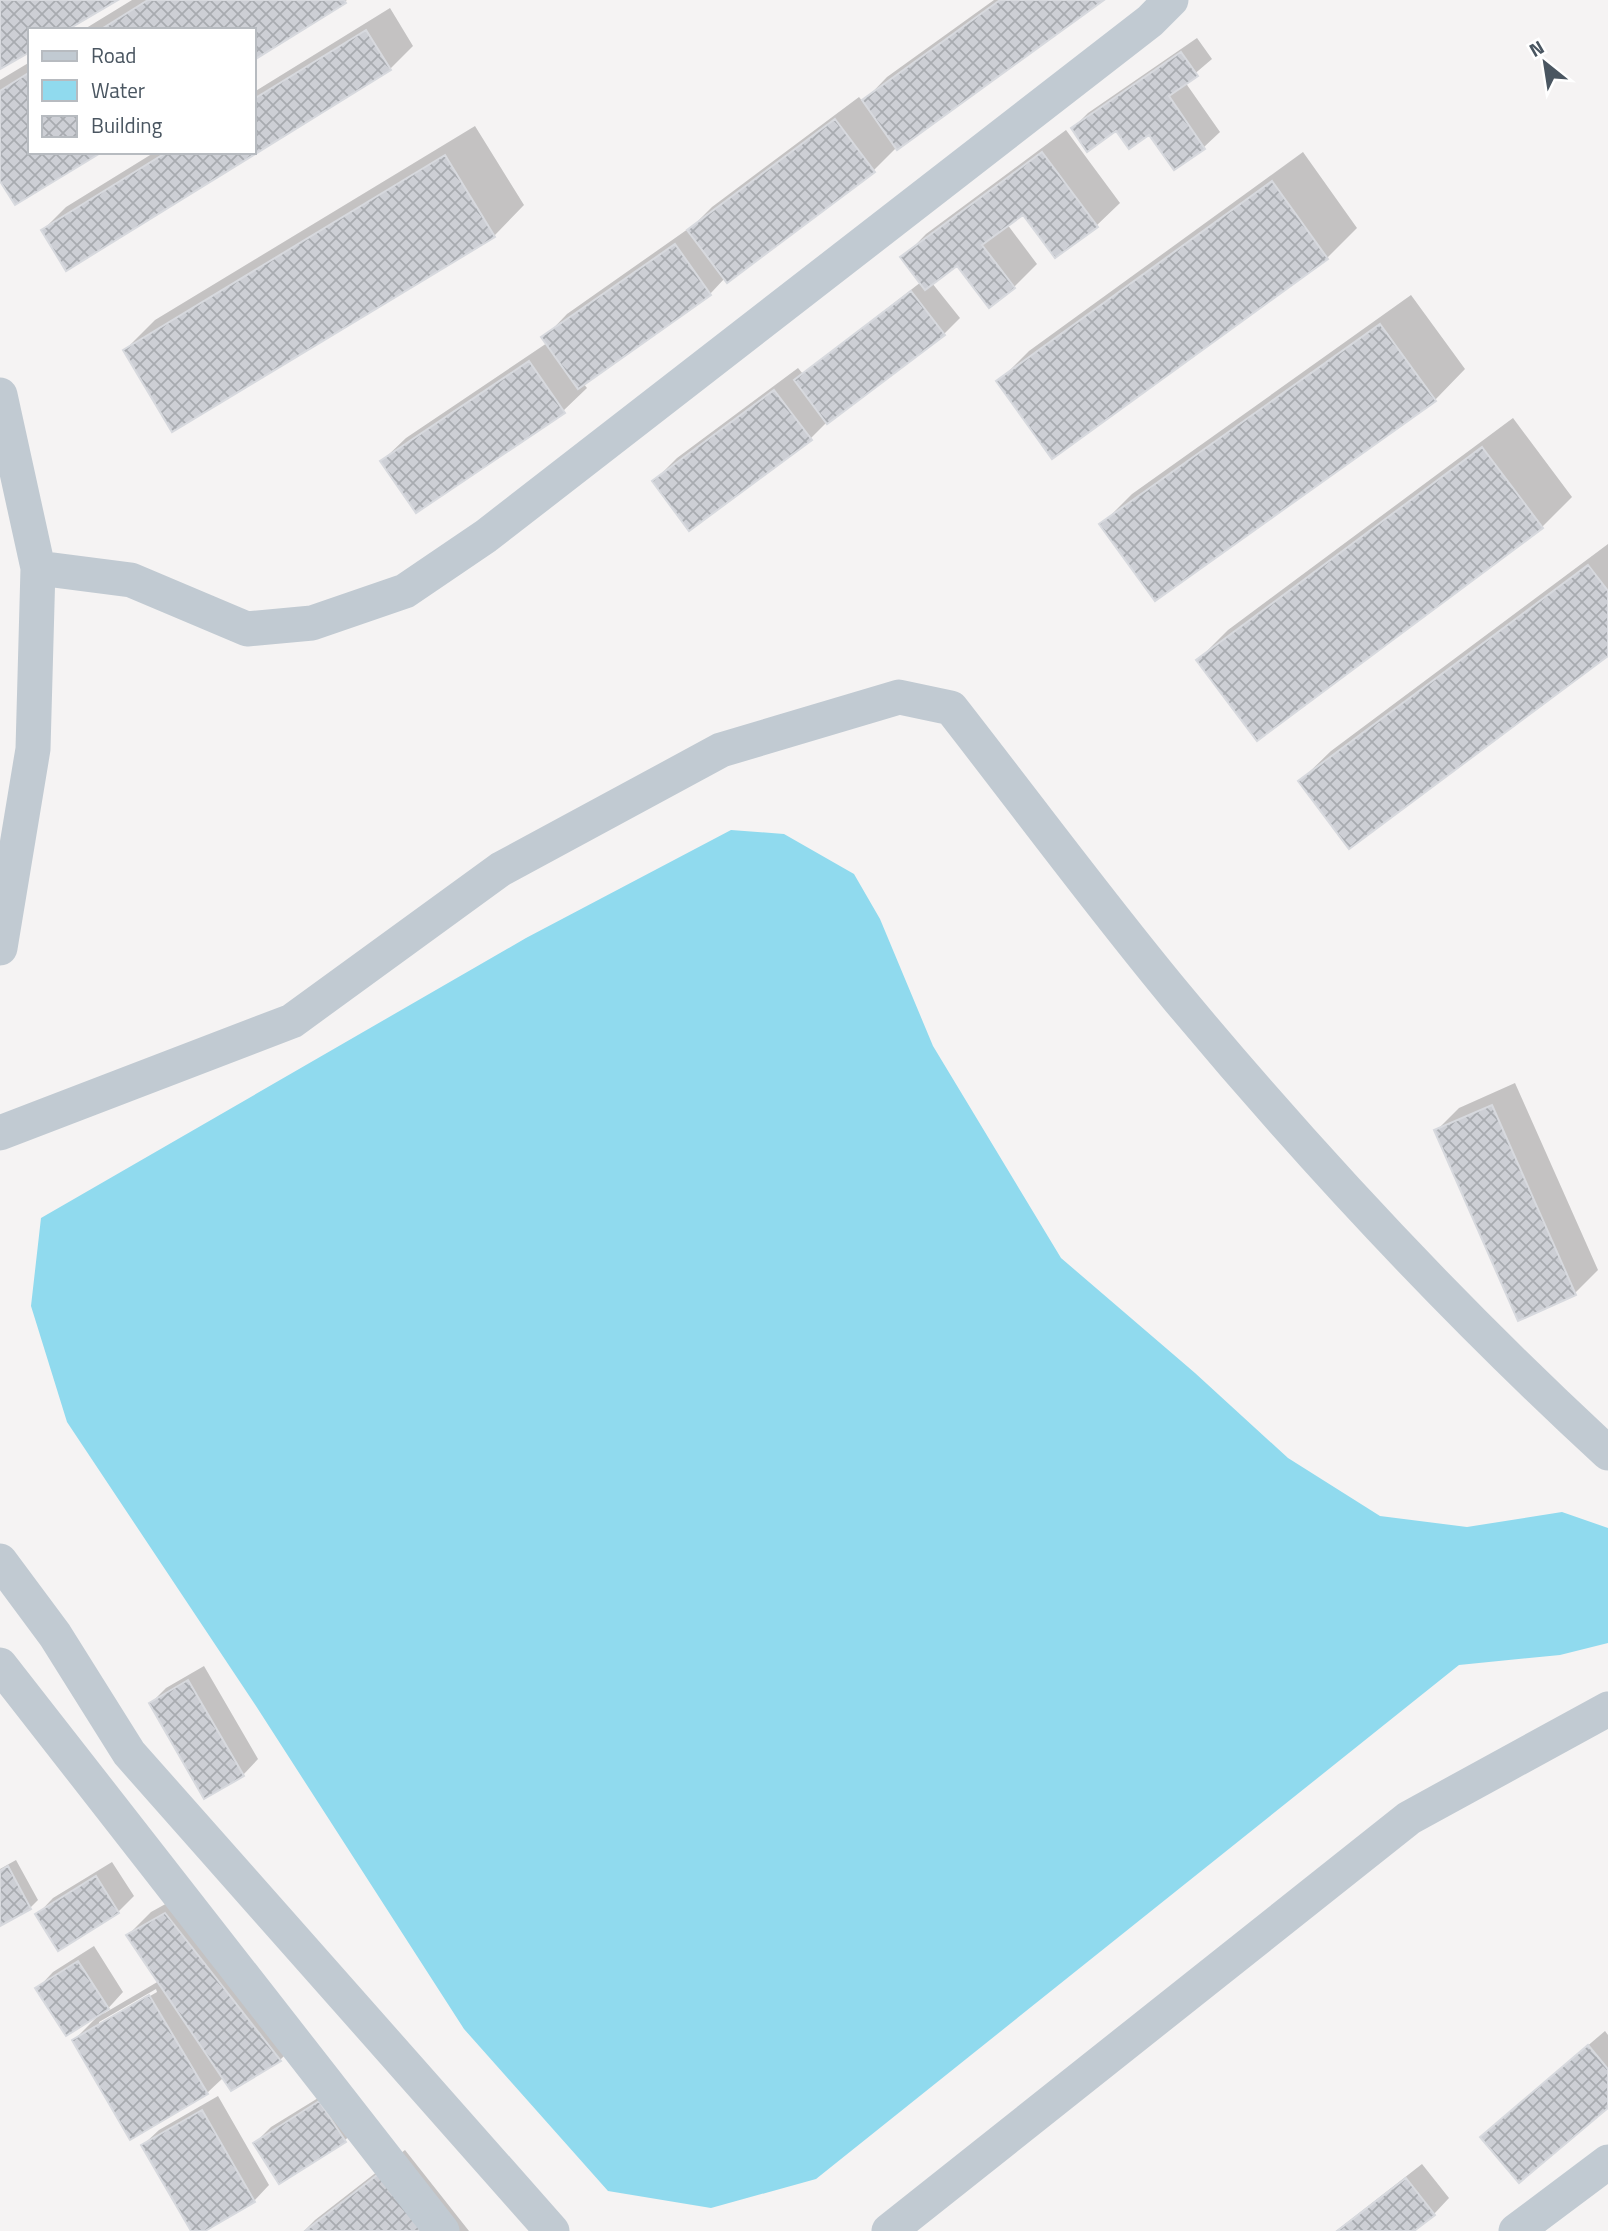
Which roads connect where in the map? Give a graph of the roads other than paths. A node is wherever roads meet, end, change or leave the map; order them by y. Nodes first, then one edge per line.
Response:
1 (1171, 0) edge
2 (0, 395) edge
3 (38, 568) junction
4 (0, 948) edge
5 (0, 1133) edge
6 (1608, 1453) edge
7 (0, 1561) edge
8 (0, 1665) edge
9 (1608, 1710) edge
10 (1608, 2162) edge
11 (442, 2231) edge
12 (552, 2231) edge
13 (889, 2231) edge
14 (1516, 2231) edge

1 - 3 street
2 - 3 street
3 - 4 street
5 - 6 street
7 - 12 street
8 - 11 street
9 - 13 street
10 - 14 street

